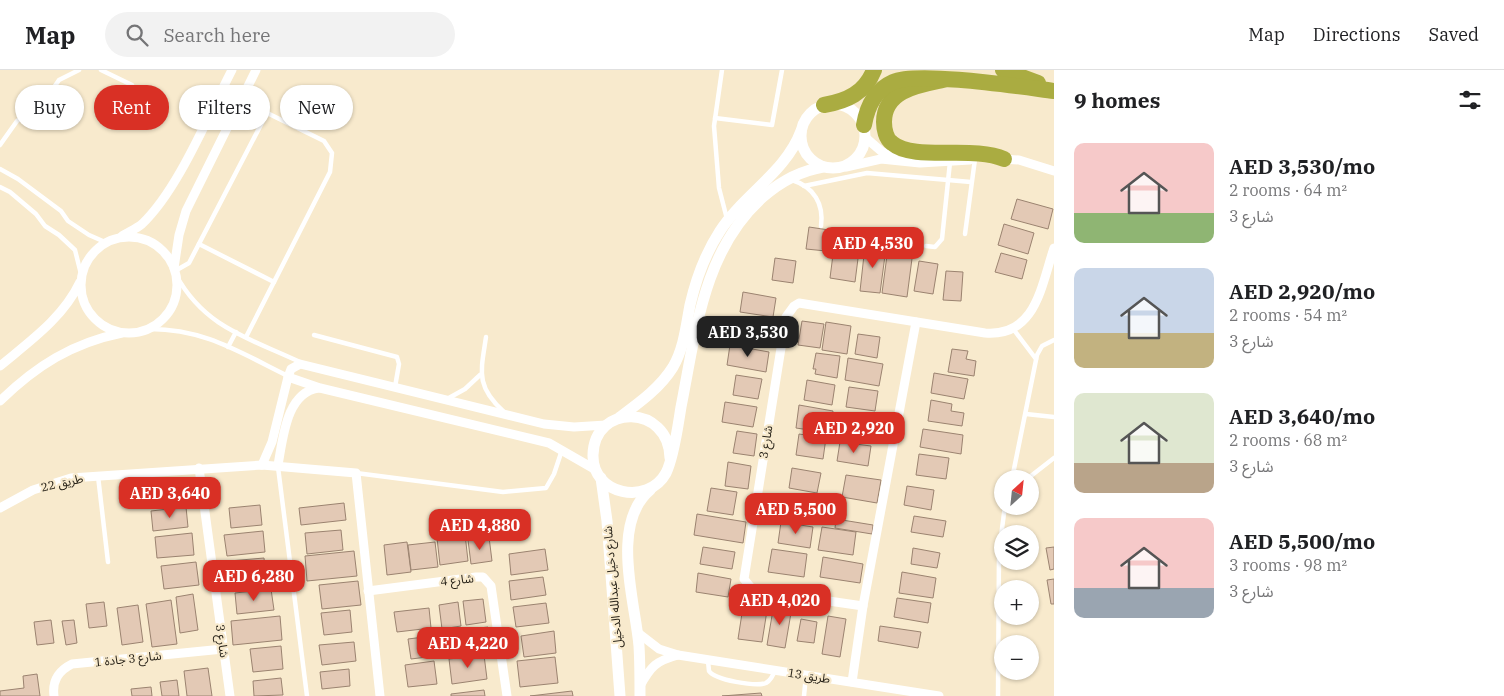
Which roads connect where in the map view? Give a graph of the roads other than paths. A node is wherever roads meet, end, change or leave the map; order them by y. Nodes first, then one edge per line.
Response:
1 (79, 70) edge
2 (101, 70) edge
3 (232, 70) edge
4 (256, 70) edge
5 (722, 70) edge
6 (782, 70) edge
7 (874, 70) edge
8 (1003, 70) edge
9 (943, 80) junction
10 (132, 85) dead end
11 (248, 85) edge
12 (1054, 90) edge
13 (824, 105) junction
14 (270, 114) edge
15 (715, 118) junction
16 (226, 130) edge
17 (258, 130) edge
18 (801, 131) junction
19 (865, 132) junction
20 (0, 145) edge
21 (975, 159) junction
22 (1004, 159) junction
23 (899, 160) junction
24 (950, 162) junction
25 (846, 166) junction
26 (823, 167) junction
27 (0, 169) edge
28 (1054, 171) edge
29 (788, 178) junction
30 (948, 178) junction
31 (971, 182) junction
32 (804, 186) junction
33 (0, 187) edge
34 (727, 220) junction
35 (821, 226) dead end
36 (965, 234) dead end
37 (121, 237) junction
38 (105, 242) junction
39 (200, 244) junction
40 (926, 246) dead end
41 (1054, 248) edge
42 (175, 272) junction
43 (81, 278) junction
44 (274, 282) junction
45 (916, 322) junction
46 (147, 330) junction
47 (1014, 330) junction
48 (236, 332) junction
49 (125, 333) junction
50 (314, 335) dead end
51 (246, 337) junction
52 (486, 337) dead end
53 (1054, 340) edge
54 (228, 347) junction
55 (1036, 358) junction
56 (304, 364) junction
57 (0, 366) edge
58 (480, 375) junction
59 (288, 376) junction
60 (395, 387) junction
61 (320, 388) junction
62 (446, 400) junction
63 (0, 401) edge
64 (1026, 414) junction
65 (508, 415) junction
66 (1054, 417) edge
67 (617, 419) junction
68 (606, 425) junction
69 (562, 450) junction
70 (670, 458) junction
71 (1054, 458) edge
72 (262, 465) junction
73 (278, 465) junction
74 (199, 468) junction
75 (1014, 470) edge
76 (1039, 470) edge
77 (356, 473) junction
78 (598, 474) junction
79 (98, 476) junction
80 (652, 488) junction
81 (0, 508) edge
82 (1003, 515) edge
83 (108, 562) dead end
84 (368, 591) junction
85 (863, 606) junction
86 (637, 632) junction
87 (223, 649) junction
88 (678, 655) junction
89 (708, 659) junction
90 (775, 670) junction
91 (806, 675) junction
92 (852, 682) junction
93 (640, 691) edge
94 (887, 692) edge
95 (54, 696) edge
96 (230, 696) edge
97 (307, 696) edge
98 (380, 696) edge
99 (507, 696) edge
100 (620, 696) edge
101 (804, 696) edge
102 (940, 696) edge
103 (998, 696) edge

1 - 20 lane
2 - 10 lane
3 - 37 street
4 - 11 street
5 - 15 lane
6 - 15 lane
7 - 13 highway
8 - 12 highway
9 - 12 highway
9 - 19 highway
9 - 22 highway
13 - 18 street
13 - 19 street
14 - 44 lane
15 - 34 lane
16 - 42 street
17 - 39 lane
18 - 26 street
18 - 34 street
19 - 23 street
19 - 25 street
21 - 22 street
21 - 24 street
21 - 31 lane
22 - 28 street
23 - 24 street
23 - 25 street
24 - 30 lane
25 - 26 street
26 - 29 street
27 - 38 lane
29 - 32 lane
29 - 70 street
30 - 31 lane
30 - 32 lane
30 - 40 lane
31 - 36 lane
32 - 35 lane
33 - 43 lane
34 - 67 street
37 - 38 street
37 - 42 street
38 - 43 street
39 - 42 lane
39 - 44 lane
41 - 47 street
42 - 46 street
42 - 48 lane
43 - 49 street
43 - 57 street
44 - 51 lane
45 - 47 street, شارع 3
45 - 85 street
45 - 85 street, شارع 3
46 - 49 street
46 - 54 lane
47 - 55 lane
48 - 51 lane
48 - 54 lane
49 - 63 street
50 - 60 lane
51 - 56 lane
52 - 58 lane
53 - 55 lane
54 - 59 lane
55 - 64 lane
56 - 59 street
56 - 60 street
58 - 62 lane
58 - 65 lane
59 - 61 street
59 - 72 street
60 - 62 street
61 - 69 street
61 - 73 street
62 - 65 street
64 - 66 lane
64 - 75 lane
65 - 68 street
67 - 68 street
67 - 70 street
68 - 78 street
69 - 77 lane
69 - 78 street
70 - 80 street
71 - 76 lane
72 - 73 street, طريق 22
72 - 74 street, طريق 22
73 - 77 street, طريق 22
73 - 97 lane
74 - 79 street, طريق 22
74 - 87 street, شارع 3
77 - 84 street
78 - 80 street
78 - 100 street, شارع دخيل عبدالله الدخيل
79 - 81 street, طريق 22
79 - 83 lane
80 - 86 street, شارع دخيل عبدالله الدخيل
82 - 103 lane
84 - 98 street
84 - 99 street, شارع 4
85 - 92 street
86 - 88 street, طريق 13
86 - 93 street, شارع دخيل عبدالله الدخيل
87 - 95 street, شارع 3 جادة 1
87 - 96 street, شارع 3
88 - 89 street, طريق 13
88 - 93 street
89 - 90 street, طريق 13
89 - 90 lane
90 - 91 street, طريق 13
91 - 92 street, طريق 13
91 - 101 lane
92 - 94 street, طريق 13
94 - 102 street, طريق 13

